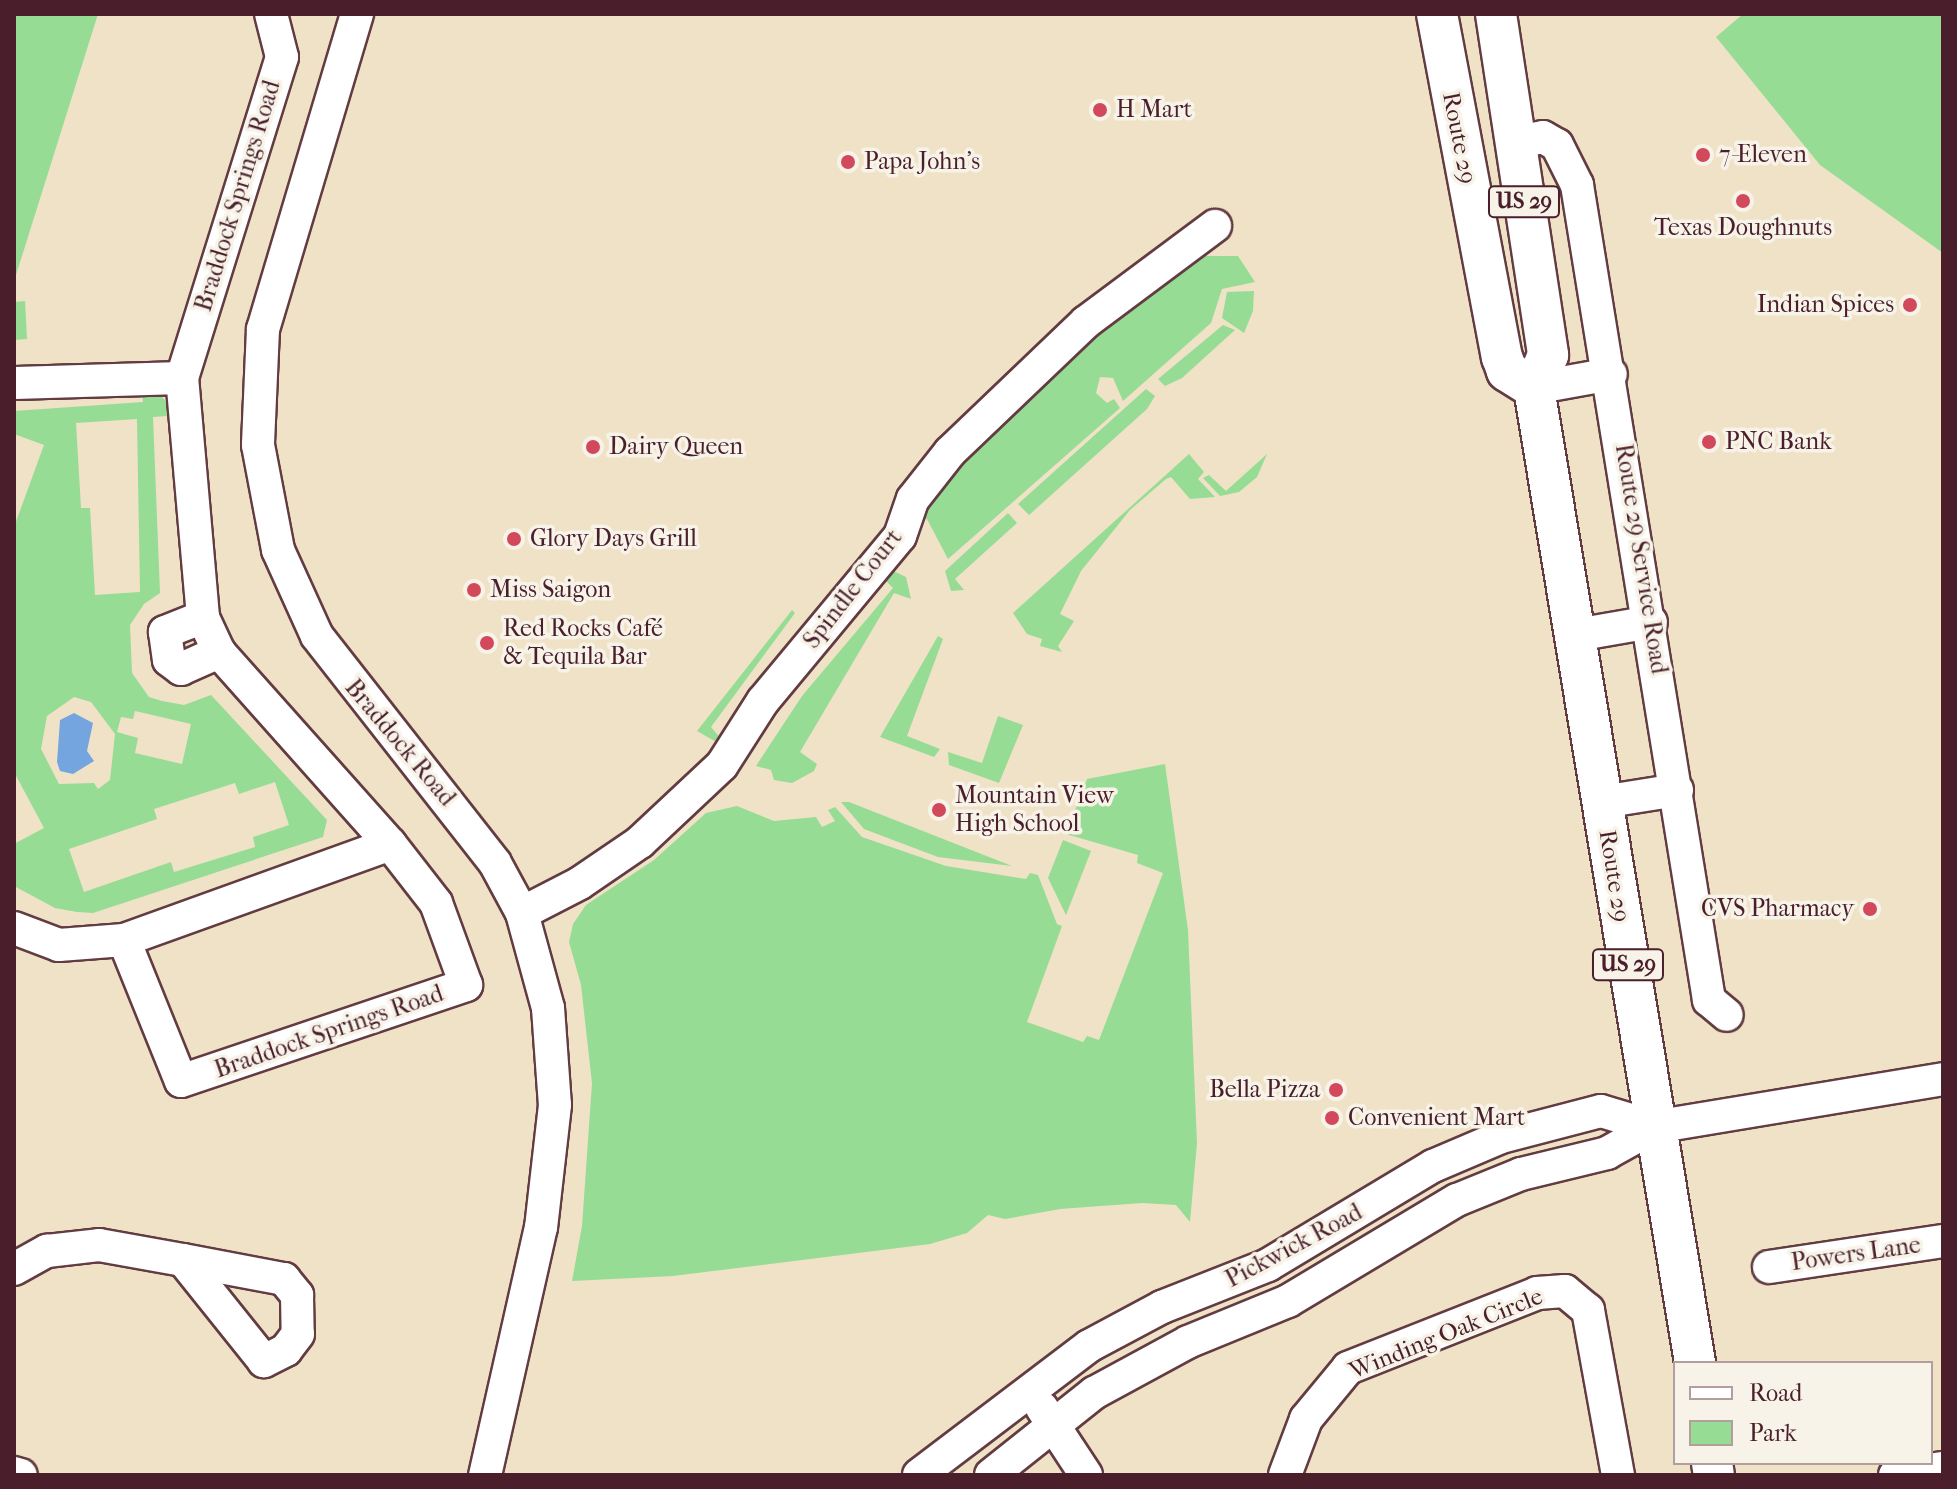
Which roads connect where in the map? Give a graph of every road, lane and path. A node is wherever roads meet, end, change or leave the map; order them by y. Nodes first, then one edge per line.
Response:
1 (271, 14) edge
2 (357, 14) edge
3 (1437, 14) edge
4 (1496, 14) edge
5 (1515, 142) junction
6 (1215, 226) dead end
7 (1611, 374) junction
8 (182, 378) junction
9 (14, 383) edge
10 (1534, 388) junction
11 (203, 617) junction
12 (1651, 622) junction
13 (1576, 635) junction
14 (219, 652) junction
15 (1677, 790) junction
16 (1602, 802) junction
17 (390, 844) junction
18 (522, 913) junction
19 (14, 928) edge
20 (124, 940) junction
21 (1727, 1015) dead end
22 (1943, 1079) edge
23 (1654, 1127) junction
24 (1943, 1241) edge
25 (183, 1260) dead end
26 (1769, 1267) dead end
27 (14, 1269) edge
28 (1695, 1361) edge
29 (1030, 1388) junction
30 (1052, 1425) junction
31 (1943, 1468) edge
32 (14, 1473) edge
33 (21, 1475) edge
34 (485, 1475) edge
35 (919, 1475) edge
36 (991, 1475) edge
37 (1086, 1475) edge
38 (1285, 1475) edge
39 (1618, 1475) edge
40 (1895, 1475) edge

1 - 8 street, Braddock Springs Road
2 - 18 street, Braddock Road
3 - 10 main road, Route 29 / US 29
4 - 5 main road, Route 29 / US 29
5 - 7 street, Route 29 Service Road
5 - 10 main road, Route 29 / US 29
6 - 18 street, Spindle Court
7 - 10 street
7 - 12 street, Route 29 Service Road
8 - 9 street
8 - 11 street, Braddock Springs Road
10 - 13 main road, Route 29 / US 29
11 - 14 street, Braddock Springs Road
11 - 14 street
12 - 13 street
12 - 15 street, Route 29 Service Road
13 - 16 main road, Route 29 / US 29
14 - 17 street, Braddock Springs Road
15 - 16 street
15 - 21 street, Route 29 Service Road
16 - 23 main road, Route 29 / US 29
17 - 20 street
17 - 20 street, Braddock Springs Road
18 - 34 street, Braddock Road
19 - 20 street
22 - 23 street, Pickwick Road
23 - 28 main road, Route 29 / US 29
23 - 29 street, Pickwick Road
23 - 30 street, Pickwick Road
24 - 26 street, Powers Lane
25 - 27 street
29 - 30 street
29 - 35 street, Pickwick Road
30 - 36 street, Pickwick Road
30 - 37 street
31 - 40 street
32 - 33 street
38 - 39 street, Winding Oak Circle

